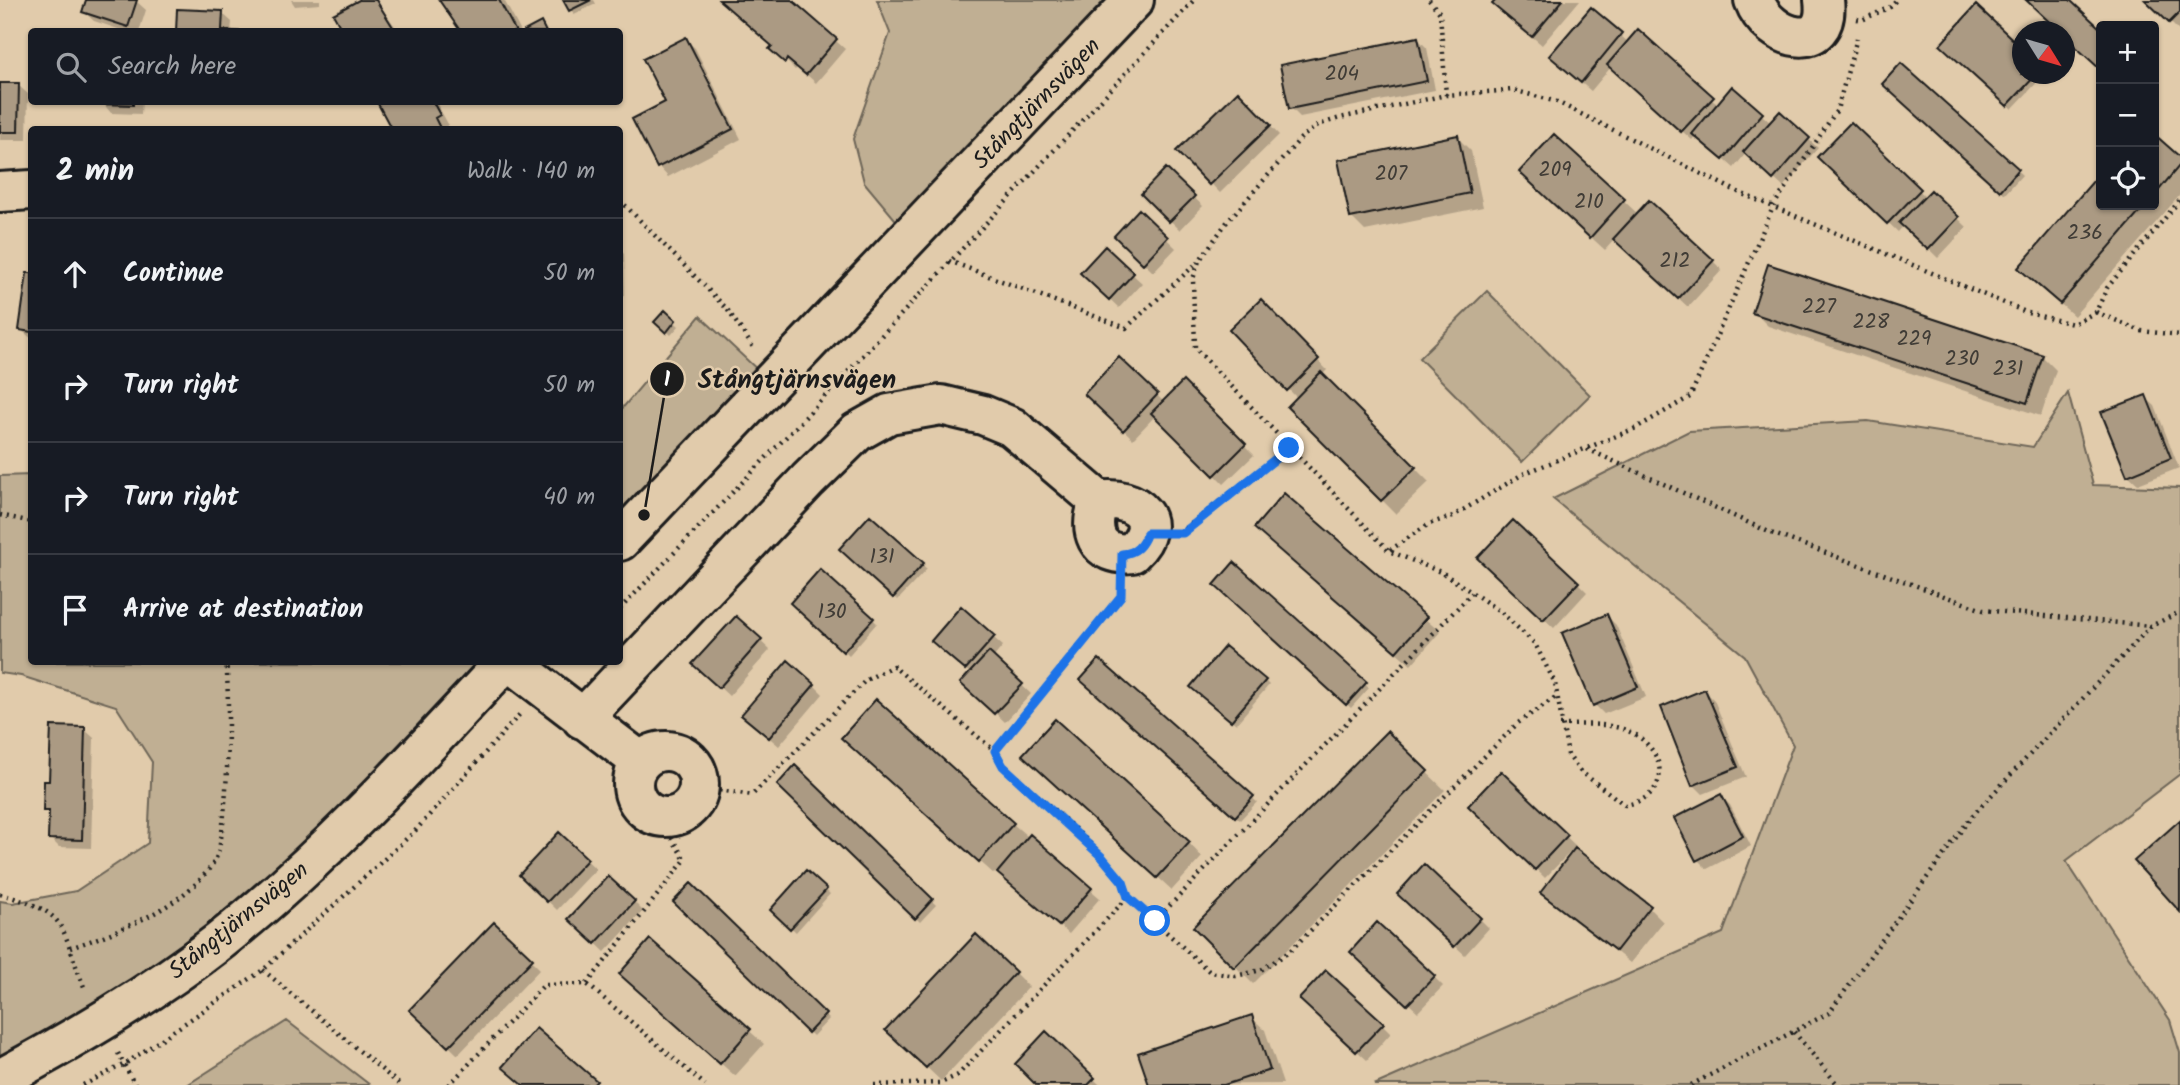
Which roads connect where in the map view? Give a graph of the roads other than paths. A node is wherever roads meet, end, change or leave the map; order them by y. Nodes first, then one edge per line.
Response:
1 (1134, 0) edge
2 (1754, 0) edge
3 (1824, 0) edge
4 (28, 190) edge
5 (0, 192) edge
6 (623, 538) edge
7 (1135, 544) road end
8 (505, 665) edge
9 (512, 665) edge
10 (582, 719) junction
11 (641, 762) junction
12 (0, 1079) edge

1 - 6 street, Stångtjärnsvägen
2 - 3 street
4 - 5 street
7 - 10 street
8 - 12 street, Stångtjärnsvägen
9 - 10 street
10 - 11 street
11 - 11 street

